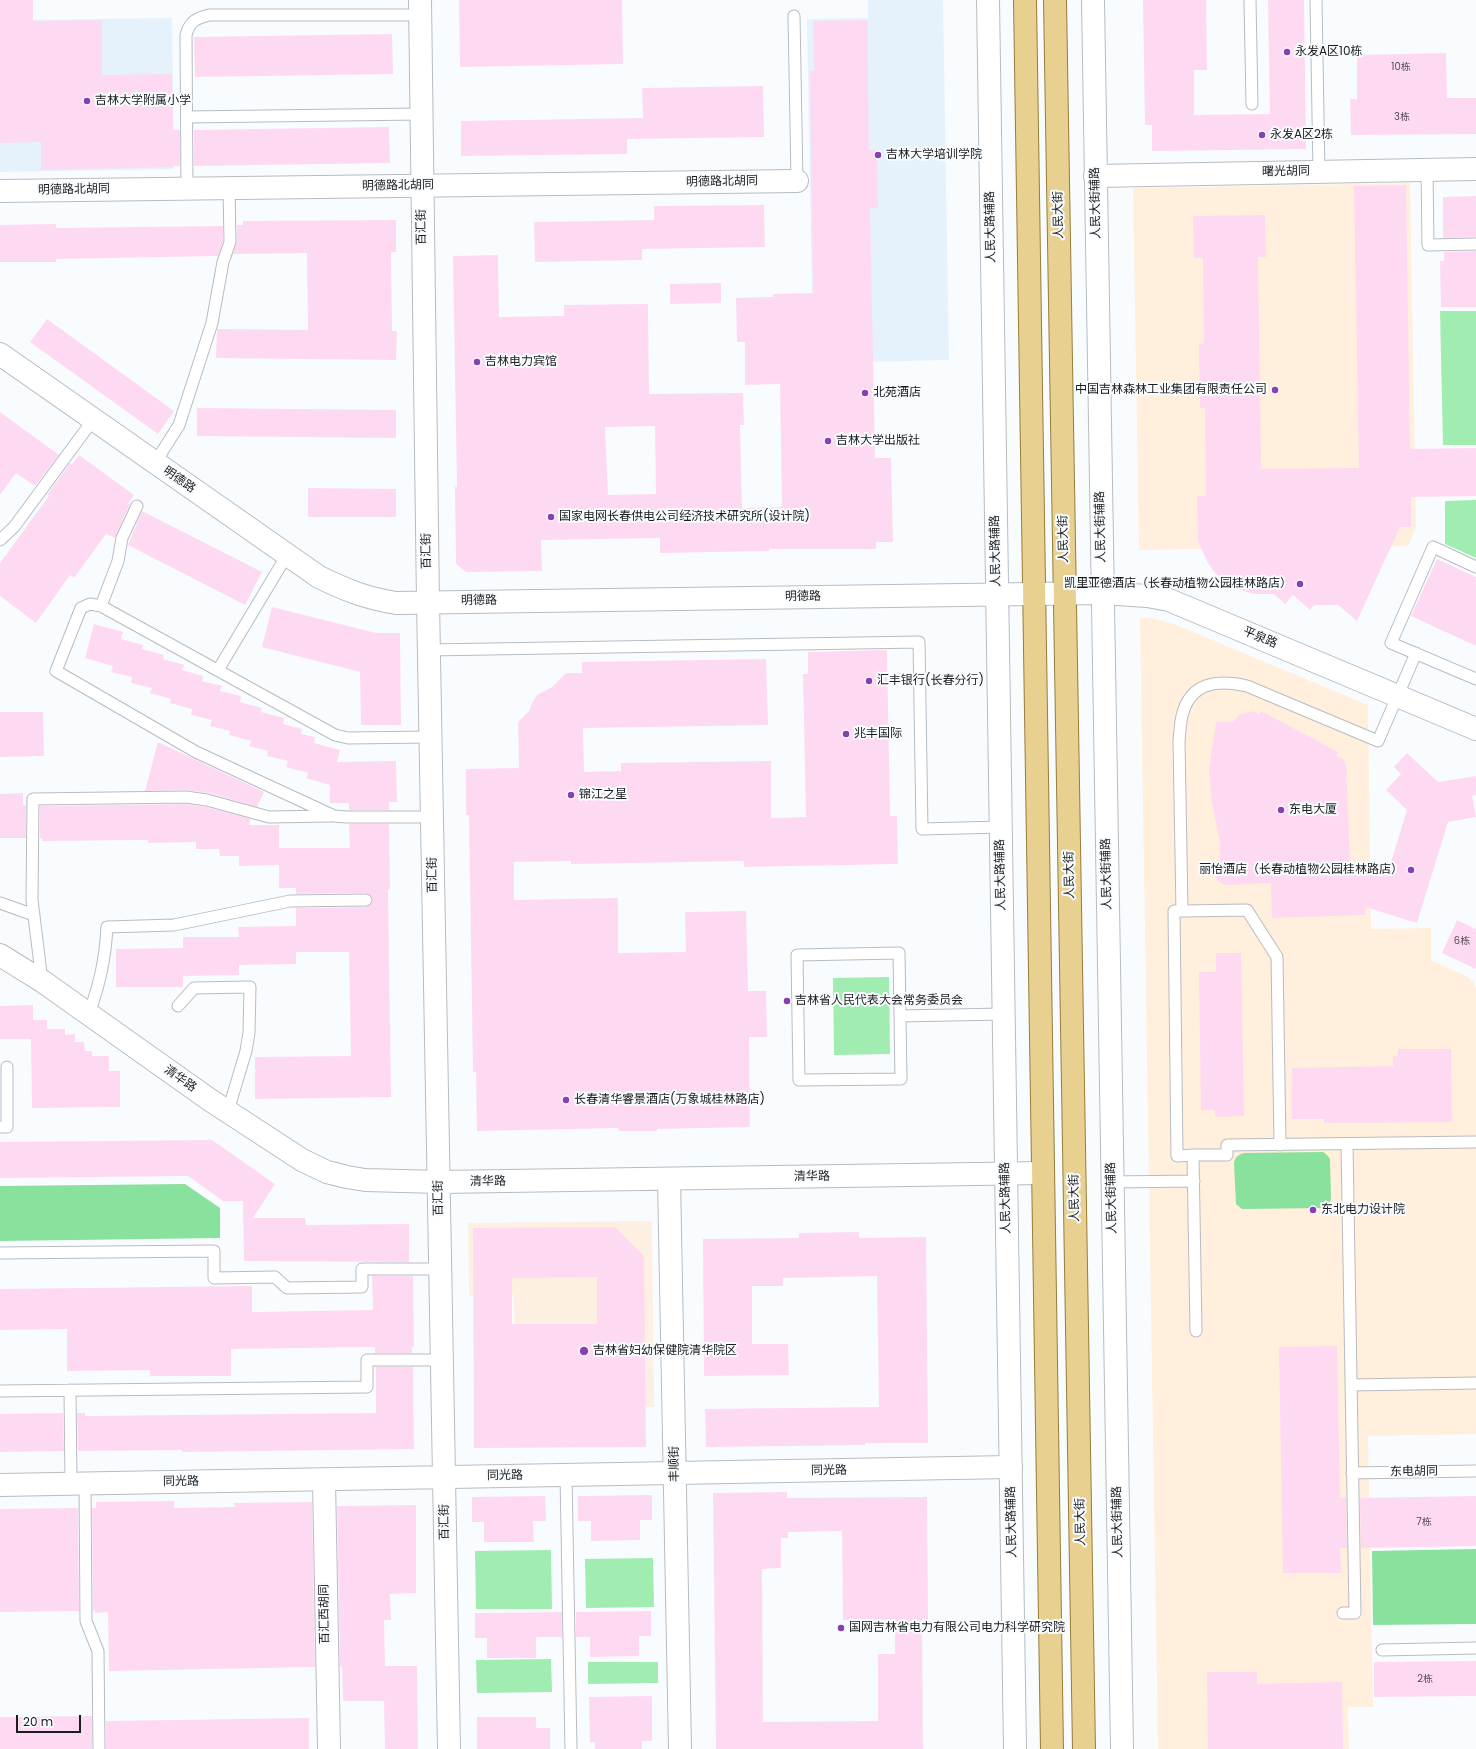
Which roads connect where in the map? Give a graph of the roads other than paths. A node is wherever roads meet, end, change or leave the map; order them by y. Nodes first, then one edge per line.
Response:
1 (988, 0) edge
2 (1025, 0) edge
3 (1056, 0) edge
4 (1093, 0) edge
5 (1250, 0) edge
6 (1316, 0) edge
7 (420, 8) edge
8 (794, 16) dead end
9 (1252, 104) dead end
10 (421, 114) junction
11 (187, 117) junction
12 (1476, 169) edge
13 (1427, 170) junction
14 (1319, 172) junction
15 (1095, 176) junction
16 (797, 182) joint
17 (422, 186) junction
18 (229, 188) junction
19 (187, 189) junction
20 (0, 191) edge
21 (1476, 244) edge
22 (0, 354) edge
23 (93, 420) junction
24 (155, 463) junction
25 (137, 506) dead end
26 (0, 540) edge
27 (287, 555) junction
28 (1476, 567) edge
29 (1102, 593) junction
30 (997, 594) junction
31 (1034, 594) junction
32 (1065, 594) junction
33 (428, 602) junction
34 (101, 606) junction
35 (429, 650) junction
36 (1416, 653) junction
37 (218, 670) junction
38 (1476, 679) edge
39 (1398, 696) junction
40 (1476, 729) edge
41 (430, 737) junction
42 (334, 816) junction
43 (432, 817) junction
44 (1000, 827) junction
45 (366, 900) dead end
46 (0, 903) edge
47 (1182, 911) junction
48 (34, 915) junction
49 (0, 955) edge
50 (42, 981) junction
51 (178, 1006) dead end
52 (89, 1014) junction
53 (1003, 1014) junction
54 (900, 1016) junction
55 (6, 1067) dead end
56 (228, 1111) junction
57 (0, 1127) edge
58 (1476, 1142) edge
59 (1347, 1144) junction
60 (1280, 1145) junction
61 (1194, 1155) junction
62 (1043, 1173) junction
63 (1006, 1174) junction
64 (669, 1179) junction
65 (1194, 1181) junction
66 (439, 1182) junction
67 (1112, 1182) junction
68 (0, 1253) edge
69 (440, 1269) junction
70 (1196, 1331) dead end
71 (442, 1360) junction
72 (1476, 1383) edge
73 (1351, 1385) junction
74 (70, 1390) junction
75 (0, 1391) edge
76 (1011, 1467) junction
77 (1476, 1471) edge
78 (1352, 1473) junction
79 (675, 1474) junction
80 (566, 1475) junction
81 (444, 1478) junction
82 (324, 1480) junction
83 (78, 1483) junction
84 (0, 1485) edge
85 (1343, 1613) dead end
86 (1476, 1648) edge
87 (1382, 1650) dead end
88 (99, 1749) edge
89 (328, 1749) edge
90 (449, 1749) edge
91 (571, 1749) edge
92 (680, 1749) edge
93 (1015, 1749) edge
94 (1052, 1749) edge
95 (1084, 1749) edge
96 (1122, 1749) edge

1 - 30 street, 人民大路辅路
2 - 31 main road
3 - 32 main road, 人民大街
4 - 15 street, 人民大街辅路
5 - 9 lane
6 - 14 lane
7 - 10 street, 百汇街
7 - 11 lane
8 - 16 lane
10 - 11 lane
10 - 17 street, 百汇街
11 - 19 lane
12 - 13 street, 曙光胡同
13 - 14 street, 曙光胡同
13 - 21 lane
14 - 15 street, 曙光胡同
15 - 29 street, 人民大街辅路
16 - 17 street, 明德路北胡同
17 - 18 street, 明德路北胡同
17 - 33 street, 百汇街
18 - 19 street, 明德路北胡同
18 - 24 lane
19 - 20 street, 明德路北胡同
22 - 23 street, 明德路
23 - 24 street, 明德路
23 - 26 lane
24 - 27 street, 明德路
25 - 34 lane
27 - 33 street, 明德路
27 - 37 lane
28 - 36 lane
29 - 32 street, 平泉路
29 - 39 street, 平泉路
29 - 67 street, 人民大街辅路
30 - 31 street, 明德路
30 - 33 street, 明德路
30 - 44 street, 人民大路辅路
31 - 32 street, 平泉路
31 - 62 main road
32 - 95 main road, 人民大街
33 - 35 street, 百汇街
34 - 37 lane
34 - 42 lane
35 - 41 street, 百汇街
35 - 44 lane
36 - 38 lane
36 - 39 lane
37 - 41 lane
39 - 40 street, 平泉路
39 - 47 lane
41 - 43 street, 百汇街
42 - 43 lane
42 - 48 lane
43 - 66 street, 百汇街
44 - 53 street, 人民大路辅路
45 - 52 lane
46 - 48 lane
47 - 60 lane
47 - 61 lane
48 - 50 lane
49 - 50 street, 清华路
50 - 52 street, 清华路
51 - 56 lane
52 - 56 street, 清华路
53 - 54 lane
53 - 63 street, 人民大路辅路
54 - 54 lane
55 - 57 lane
56 - 66 street, 清华路
58 - 59 lane
59 - 60 lane
59 - 73 lane
60 - 61 lane
61 - 65 lane
62 - 63 street, 清华路
62 - 94 main road
63 - 64 street, 清华路
63 - 76 street, 人民大路辅路
64 - 66 street, 清华路
64 - 79 street, 丰顺街
65 - 67 lane
65 - 70 lane
66 - 69 street, 百汇街
67 - 96 street, 人民大街辅路
68 - 69 lane
69 - 71 street, 百汇街
71 - 74 lane
71 - 81 street, 百汇街
72 - 73 lane
73 - 78 lane
74 - 75 lane
74 - 83 lane
76 - 79 street, 同光路
76 - 93 street, 人民大路辅路
77 - 78 lane, 东电胡同
78 - 85 lane
79 - 80 street, 同光路
79 - 92 street, 丰顺街
80 - 81 street, 同光路
80 - 91 lane
81 - 82 street, 同光路
81 - 90 street, 百汇街
82 - 83 street, 同光路
82 - 89 street, 百汇西胡同
83 - 84 street, 同光路
83 - 88 lane
86 - 87 lane

